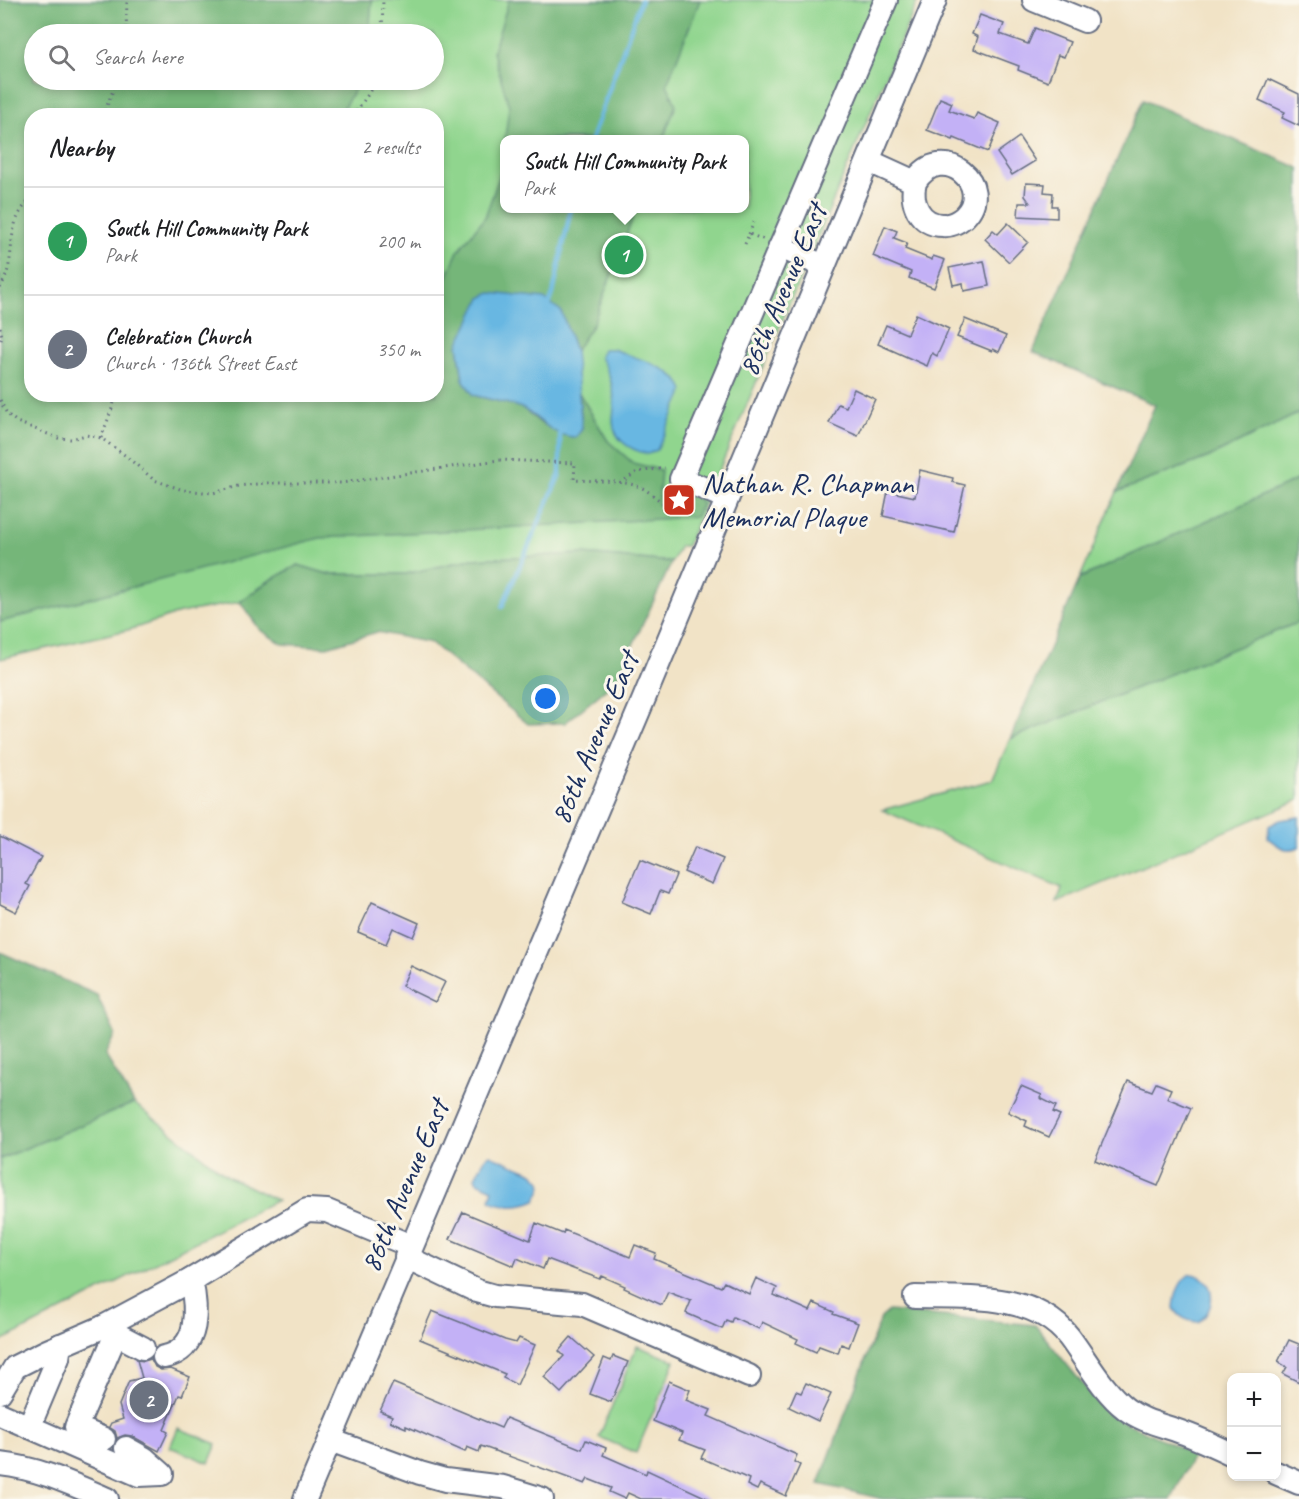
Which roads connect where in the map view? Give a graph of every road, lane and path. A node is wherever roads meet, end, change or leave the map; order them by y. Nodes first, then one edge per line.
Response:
1 (127, 0) edge
2 (383, 0) edge
3 (886, 0) edge
4 (935, 0) edge
5 (1034, 0) edge
6 (1084, 21) dead end
7 (126, 24) edge
8 (382, 24) edge
9 (113, 90) edge
10 (370, 90) edge
11 (106, 108) edge
12 (359, 108) edge
13 (868, 161) junction
14 (915, 182) dead end
15 (24, 205) edge
16 (754, 222) dead end
17 (750, 234) junction
18 (745, 244) dead end
19 (780, 247) junction
20 (824, 266) junction
21 (0, 288) edge
22 (0, 327) edge
23 (0, 344) edge
24 (0, 400) edge
25 (114, 402) edge
26 (101, 438) junction
27 (673, 473) junction
28 (620, 483) junction
29 (727, 498) junction
30 (408, 1252) junction
31 (191, 1280) junction
32 (915, 1297) dead end
33 (110, 1331) junction
34 (60, 1345) junction
35 (143, 1348) dead end
36 (164, 1357) dead end
37 (749, 1376) dead end
38 (0, 1392) edge
39 (0, 1414) edge
40 (29, 1427) junction
41 (72, 1435) junction
42 (104, 1439) dead end
43 (330, 1440) junction
44 (126, 1448) dead end
45 (1227, 1452) edge
46 (0, 1464) edge
47 (1281, 1475) edge
48 (1299, 1482) edge
49 (107, 1499) edge
50 (305, 1499) edge
51 (542, 1499) edge

1 - 7 path
2 - 8 path
3 - 19 street
4 - 13 street, 86th Avenue East
5 - 6 street
9 - 11 path
10 - 12 path
13 - 14 street
13 - 20 street, 86th Avenue East
15 - 21 path
16 - 17 path
17 - 18 path
17 - 19 path
19 - 20 street
19 - 27 street
20 - 29 street, 86th Avenue East
22 - 23 path
24 - 26 path
25 - 26 path
26 - 28 path
27 - 28 path
27 - 28 path
27 - 29 street
29 - 30 street, 86th Avenue East
30 - 31 street
30 - 37 street
30 - 43 street, 86th Avenue East
31 - 33 street
31 - 36 street
32 - 45 street
33 - 34 street
33 - 35 street
33 - 41 street
34 - 38 street
34 - 40 street
39 - 40 street
40 - 41 street
41 - 42 street
41 - 44 street
43 - 50 street, 86th Avenue East
43 - 51 street
46 - 49 street
47 - 48 street

